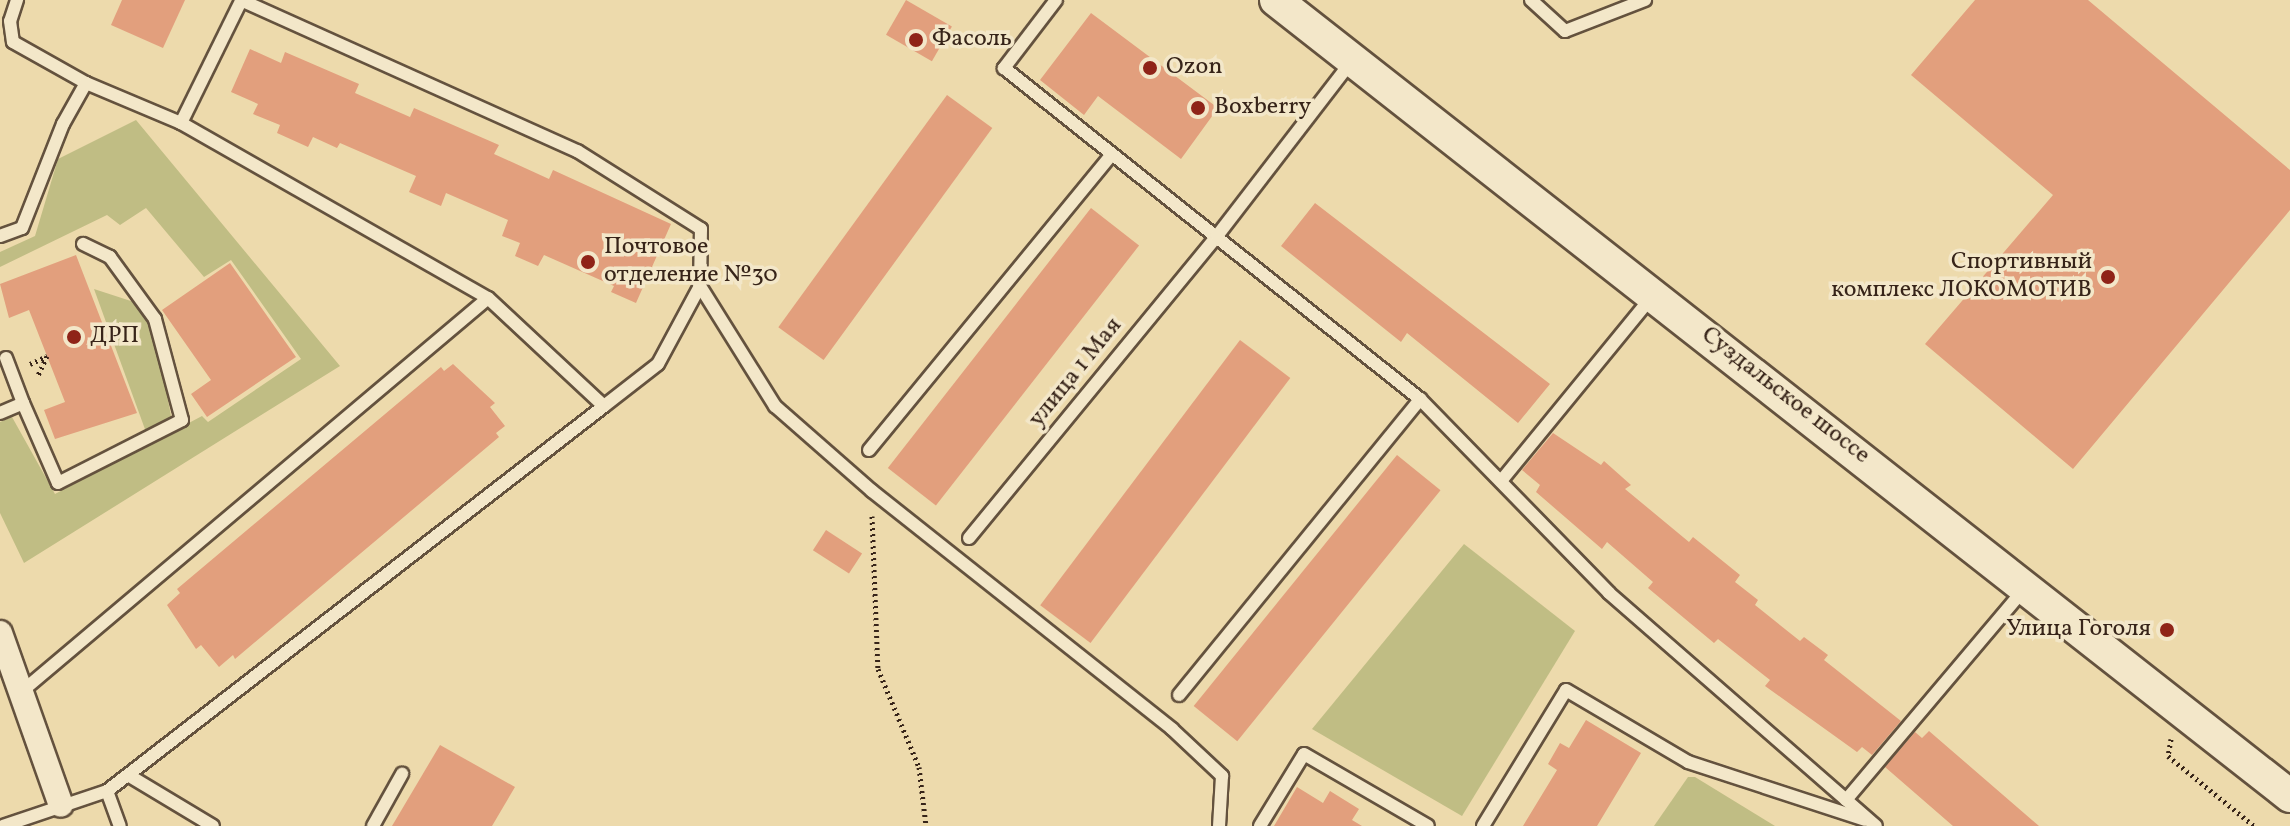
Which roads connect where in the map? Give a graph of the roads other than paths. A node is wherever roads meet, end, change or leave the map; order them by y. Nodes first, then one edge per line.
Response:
1 (17, 0) edge
2 (1056, 0) edge
3 (1276, 0) edge
4 (1531, 0) edge
5 (1645, 0) edge
6 (240, 2) edge
7 (1354, 58) junction
8 (86, 83) junction
9 (181, 123) junction
10 (1112, 154) junction
11 (0, 236) edge
12 (1217, 236) junction
13 (83, 244) dead end
14 (700, 286) junction
15 (1655, 293) junction
16 (488, 298) junction
17 (6, 358) dead end
18 (1420, 399) junction
19 (23, 403) junction
20 (604, 406) junction
21 (0, 413) edge
22 (869, 450) dead end
23 (1501, 481) junction
24 (969, 538) dead end
25 (2026, 586) junction
26 (0, 633) edge
27 (18, 695) junction
28 (1179, 695) dead end
29 (402, 774) dead end
30 (128, 775) junction
31 (107, 791) junction
32 (2290, 796) edge
33 (1846, 800) junction
34 (61, 805) junction
35 (1873, 825) edge
36 (3, 826) edge
37 (120, 826) edge
38 (213, 826) edge
39 (373, 826) edge
40 (1219, 826) edge
41 (1260, 826) edge
42 (1428, 826) edge
43 (1483, 826) edge

1 - 8 lane
2 - 10 lane
3 - 7 main road, Суздальское шоссе
4 - 5 lane
6 - 9 lane
6 - 14 lane
7 - 12 lane, улица 1 Мая
7 - 15 main road, Суздальское шоссе
8 - 9 lane
8 - 11 lane
9 - 16 lane
10 - 12 lane
10 - 22 lane
12 - 18 lane
12 - 24 lane, улица 1 Мая
13 - 19 lane
14 - 20 lane
14 - 40 lane
15 - 23 lane
15 - 25 main road, Суздальское шоссе
16 - 20 lane
16 - 27 lane
17 - 19 lane
18 - 23 lane
18 - 28 lane
19 - 21 lane
20 - 30 lane
23 - 33 lane
25 - 32 main road, Суздальское шоссе
25 - 33 lane
26 - 27 street
27 - 34 street
29 - 39 lane
30 - 31 lane
30 - 38 lane
31 - 34 lane
31 - 37 lane
33 - 35 lane
34 - 36 lane
35 - 43 lane
41 - 42 lane

